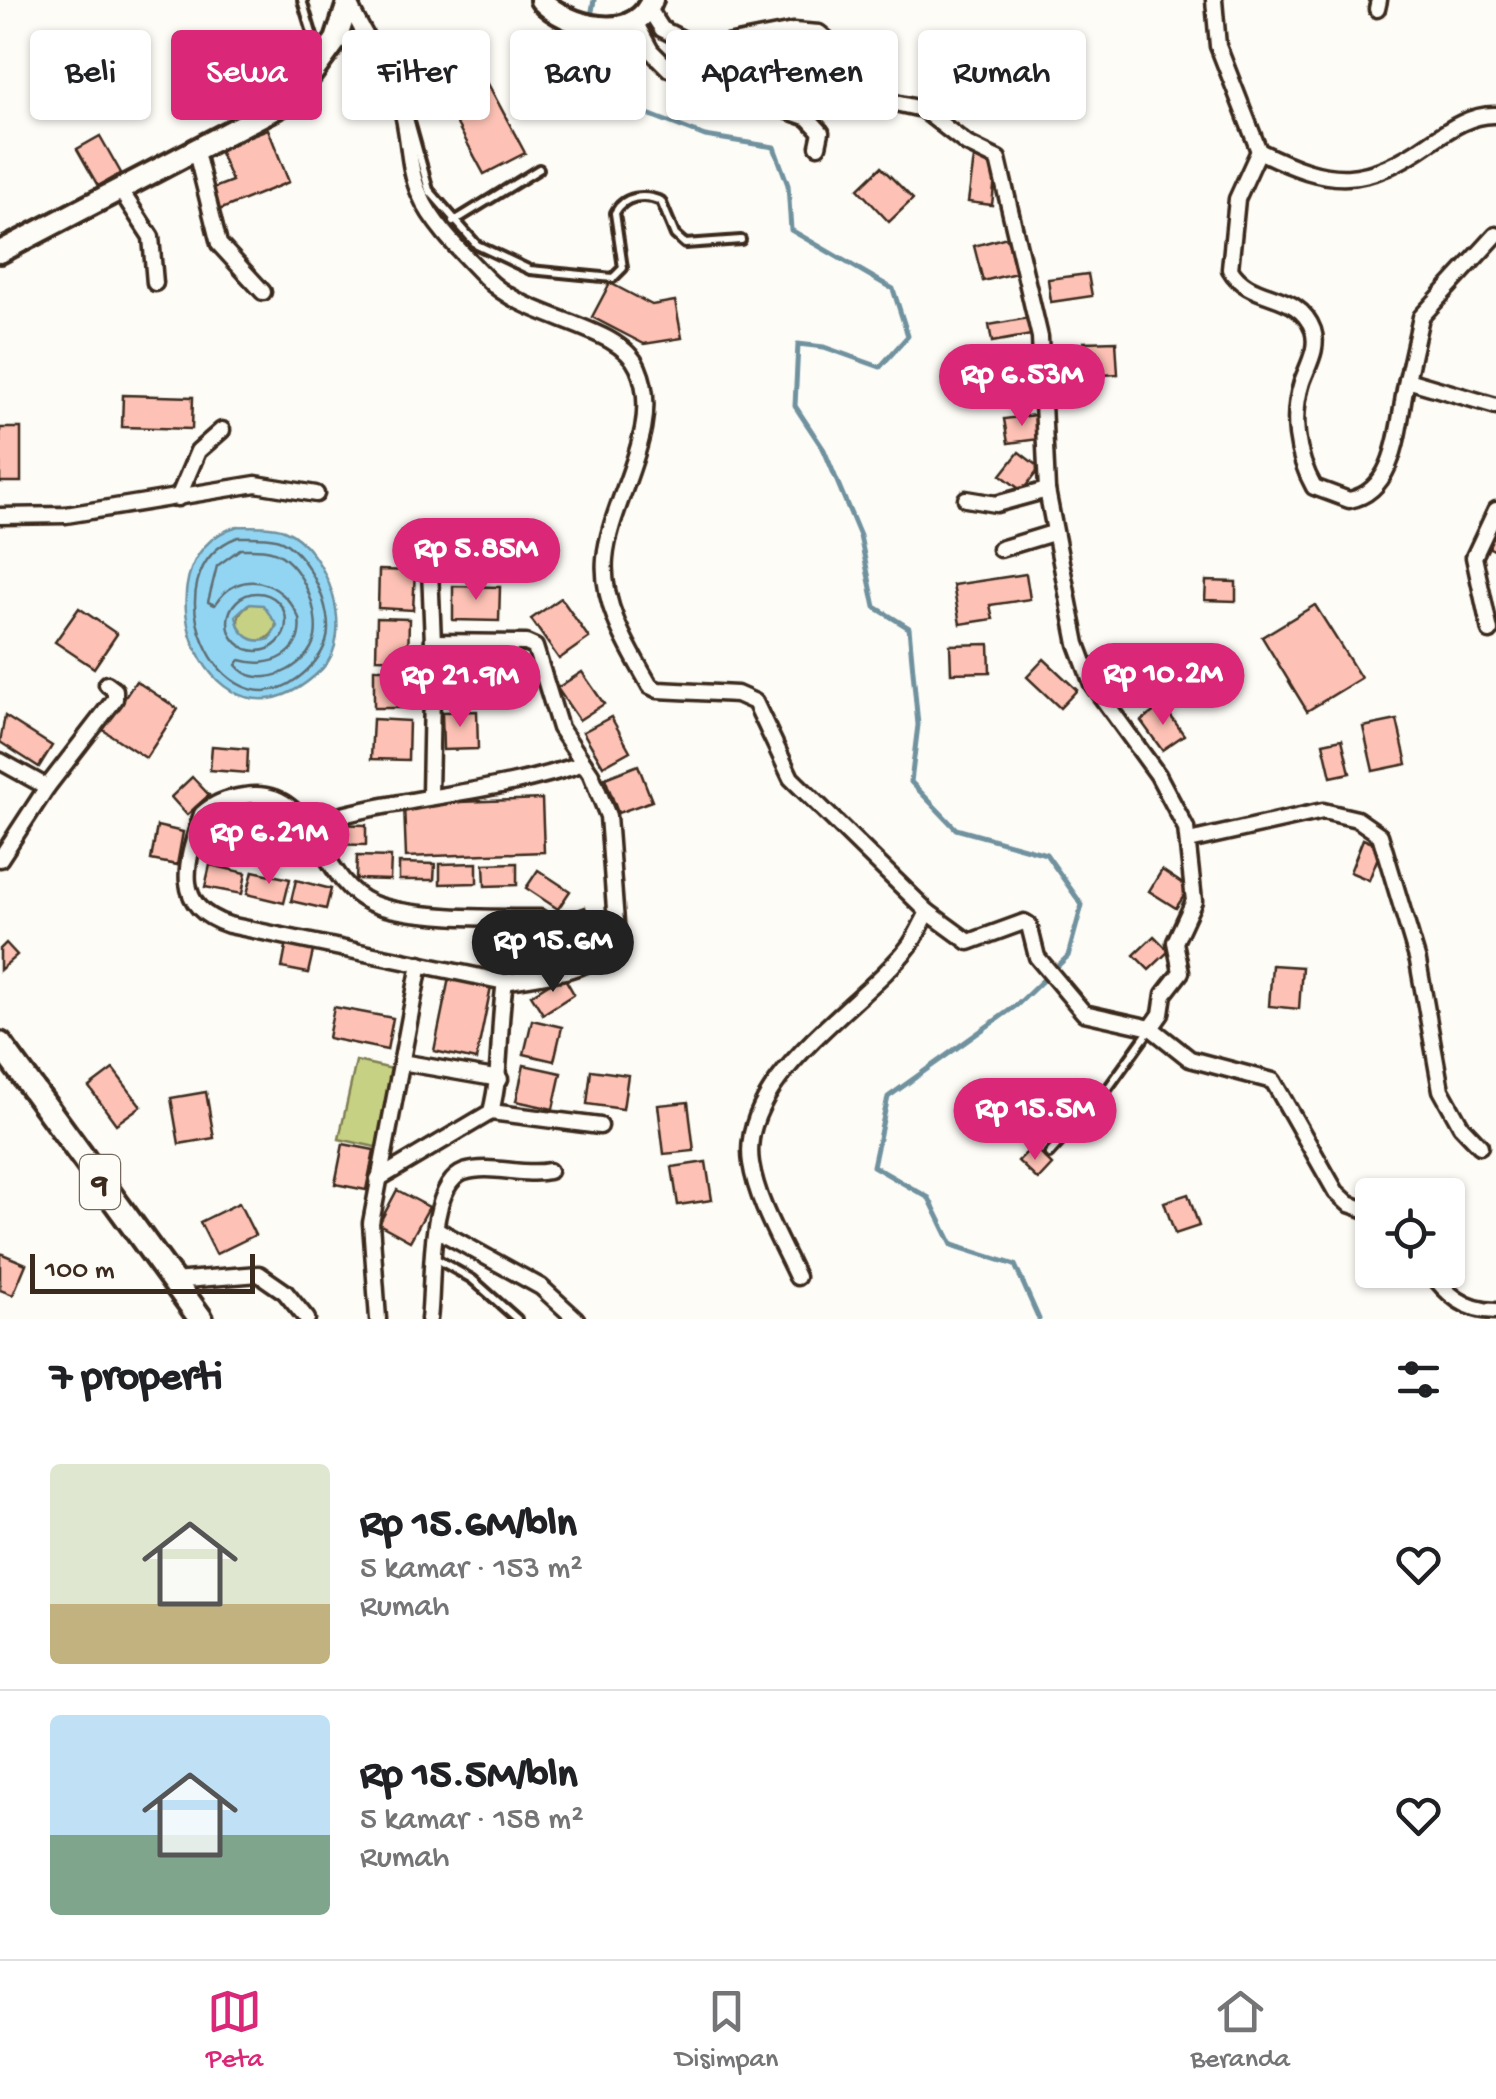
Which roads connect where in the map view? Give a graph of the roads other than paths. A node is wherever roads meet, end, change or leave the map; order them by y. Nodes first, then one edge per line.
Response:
1 (302, 0) edge
2 (541, 0) edge
3 (1214, 0) edge
4 (349, 2) edge
5 (645, 10) edge
6 (311, 30) edge
7 (363, 30) edge
8 (322, 62) edge
9 (1496, 115) edge
10 (256, 120) edge
11 (404, 120) edge
12 (409, 120) edge
13 (818, 146) dead end
14 (1258, 151) junction
15 (196, 152) junction
16 (539, 169) dead end
17 (121, 190) junction
18 (453, 222) junction
19 (1496, 235) edge
20 (741, 240) dead end
21 (0, 252) edge
22 (155, 283) dead end
23 (263, 292) dead end
24 (1407, 380) junction
25 (1496, 406) edge
26 (222, 430) dead end
27 (1047, 490) junction
28 (316, 494) dead end
29 (178, 498) junction
30 (966, 499) dead end
31 (1496, 510) edge
32 (0, 516) edge
33 (1053, 533) junction
34 (1000, 548) dead end
35 (430, 570) dead end
36 (1490, 632) dead end
37 (433, 642) junction
38 (107, 684) dead end
39 (0, 761) edge
40 (584, 763) junction
41 (48, 787) junction
42 (430, 795) junction
43 (306, 826) junction
44 (1189, 841) junction
45 (0, 859) edge
46 (928, 912) junction
47 (420, 964) junction
48 (557, 972) junction
49 (505, 982) junction
50 (1151, 1028) junction
51 (0, 1044) edge
52 (401, 1062) junction
53 (500, 1078) junction
54 (491, 1112) junction
55 (600, 1126) dead end
56 (1480, 1146) dead end
57 (1049, 1154) dead end
58 (550, 1172) dead end
59 (378, 1179) junction
60 (1355, 1206) edge
61 (436, 1229) junction
62 (434, 1257) junction
63 (797, 1277) dead end
64 (173, 1282) junction
65 (1445, 1288) edge
66 (1496, 1311) edge
67 (201, 1319) edge
68 (307, 1319) edge
69 (378, 1319) edge
70 (430, 1319) edge
71 (517, 1319) edge
72 (576, 1319) edge

1 - 6 lane
2 - 5 main road
3 - 14 street
4 - 7 street
4 - 8 main road
5 - 13 street
5 - 27 street
9 - 14 street
10 - 15 main road
11 - 46 street
12 - 18 lane
14 - 24 street
15 - 17 main road
15 - 23 street
16 - 18 lane
17 - 21 main road
17 - 22 street
18 - 20 lane
19 - 24 street
24 - 25 street
26 - 29 street
27 - 30 street
27 - 33 street
28 - 29 street
29 - 32 street
31 - 36 street
33 - 34 street
33 - 44 street
35 - 37 street
37 - 40 street
37 - 42 street
38 - 41 street
39 - 41 street
40 - 42 street
40 - 48 street
41 - 45 street
42 - 43 street
43 - 47 street
43 - 48 street
44 - 50 street
44 - 56 street
46 - 50 street
46 - 63 street
47 - 49 street
47 - 52 street
48 - 49 street
49 - 53 street
50 - 57 lane
50 - 60 street
51 - 64 highway, 9
52 - 53 street
52 - 59 street
53 - 54 street
54 - 55 street
54 - 59 street
58 - 61 street
59 - 69 street
61 - 62 street
61 - 72 street
62 - 70 street
62 - 71 lane
64 - 67 highway, 9
64 - 68 street
65 - 66 street

